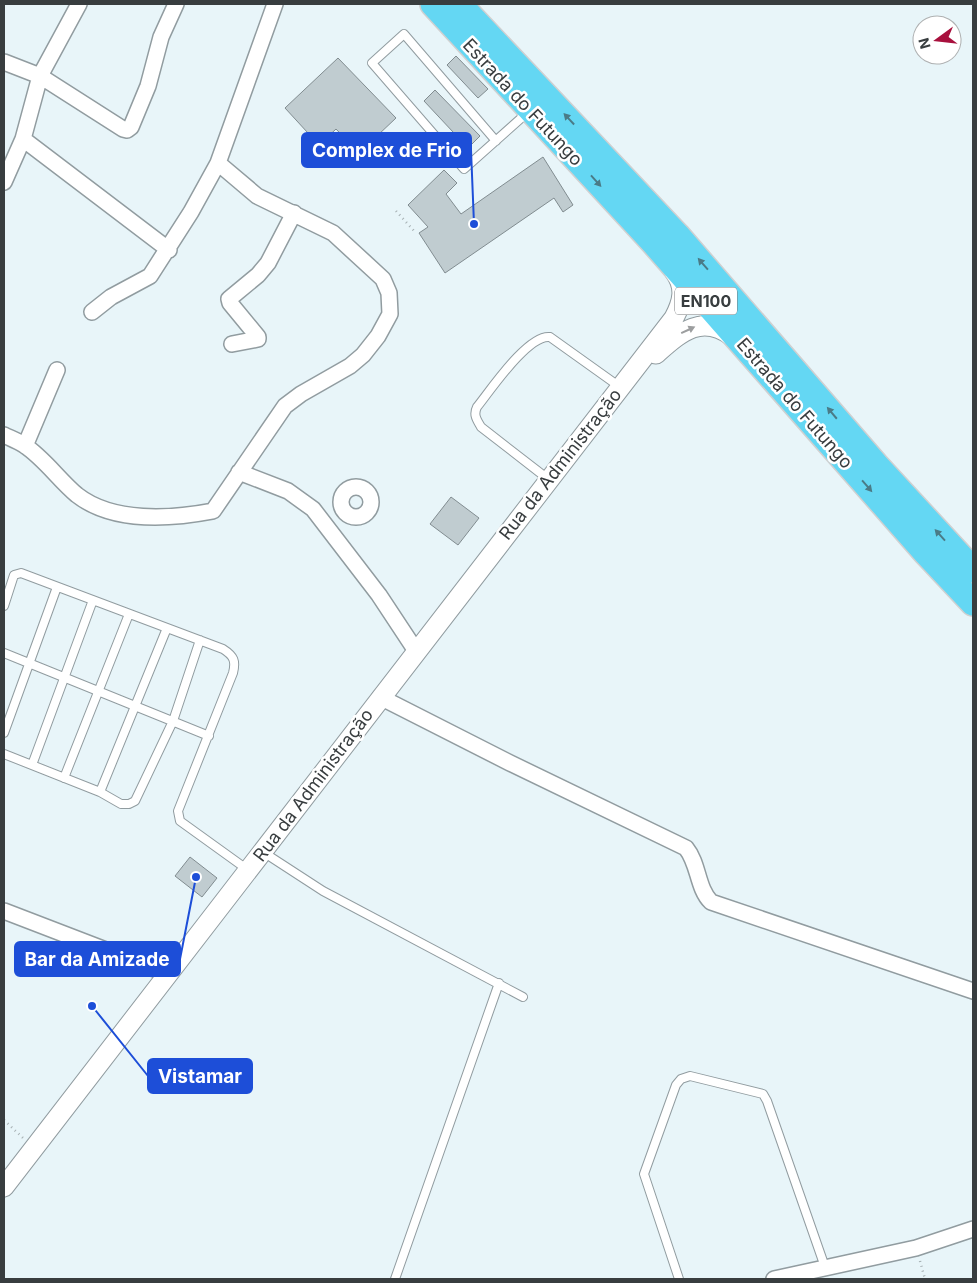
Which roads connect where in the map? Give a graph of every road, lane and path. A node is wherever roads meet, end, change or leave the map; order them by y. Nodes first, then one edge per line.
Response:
1 (79, 4) edge
2 (176, 4) edge
3 (275, 4) edge
4 (433, 4) edge
5 (459, 4) edge
6 (4, 62) edge
7 (40, 76) junction
8 (530, 111) junction
9 (23, 139) junction
10 (496, 141) junction
11 (218, 163) junction
12 (4, 182) edge
13 (396, 211) dead end
14 (294, 213) junction
15 (416, 233) dead end
16 (653, 242) junction
17 (169, 250) junction
18 (92, 312) dead end
19 (232, 344) dead end
20 (746, 347) junction
21 (57, 370) dead end
22 (621, 385) junction
23 (4, 435) edge
24 (25, 446) junction
25 (239, 472) junction
26 (548, 480) junction
27 (344, 512) dead end
28 (328, 527) junction
29 (973, 570) edge
30 (56, 587) junction
31 (93, 600) junction
32 (973, 603) edge
33 (4, 606) edge
34 (129, 614) junction
35 (167, 628) junction
36 (200, 640) junction
37 (416, 652) junction
38 (4, 653) edge
39 (29, 662) junction
40 (65, 677) junction
41 (98, 691) junction
42 (380, 697) junction
43 (135, 706) junction
44 (173, 721) junction
45 (4, 734) edge
46 (209, 736) junction
47 (4, 754) edge
48 (32, 765) junction
49 (64, 778) junction
50 (100, 792) junction
51 (261, 851) junction
52 (248, 870) junction
53 (4, 911) edge
54 (168, 974) junction
55 (498, 983) junction
56 (973, 991) edge
57 (523, 997) dead end
58 (4, 1120) edge
59 (34, 1148) junction
60 (4, 1187) edge
61 (973, 1228) edge
62 (916, 1248) junction
63 (825, 1267) junction
64 (395, 1279) edge
65 (679, 1279) edge
66 (774, 1279) edge
67 (925, 1279) edge

1 - 7 street
2 - 7 street
3 - 11 street
4 - 8 highway, Estrada do Futungo / EN100
29 -> 5 highway, Estrada do Futungo / EN100
6 - 7 street
7 - 9 street
8 - 10 lane
8 -> 16 highway, Estrada do Futungo / EN100
9 - 12 street
9 - 17 street
10 - 10 lane
11 - 14 street
11 - 17 street
13 - 15 path
14 - 19 street
14 - 25 street
16 - 20 highway, Estrada do Futungo / EN100
16 - 22 street
17 - 18 street
22 -> 20 street
20 -> 32 highway, Estrada do Futungo / EN100
21 - 24 street
22 - 26 street, Rua da Administração
22 - 26 lane
23 - 24 street
24 - 25 street
25 - 28 street
26 - 37 street, Rua da Administração
27 - 28 street
28 - 37 street
30 - 31 lane
30 - 33 lane
30 - 39 lane
31 - 34 lane
31 - 40 lane
34 - 35 lane
34 - 41 lane
35 - 36 lane
35 - 43 lane
36 - 44 lane
36 - 46 lane
37 - 42 street, Rua da Administração
38 - 39 lane
39 - 40 lane
39 - 45 lane
40 - 41 lane
40 - 48 lane
41 - 43 lane
41 - 49 lane
42 - 51 street, Rua da Administração
42 - 56 street
43 - 44 lane
43 - 50 lane
44 - 46 lane
44 - 50 lane
46 - 52 lane
47 - 48 lane
48 - 49 lane
49 - 50 lane
51 - 52 street, Rua da Administração
51 - 55 lane
52 - 54 street, Rua da Administração
53 - 54 street
54 - 59 street, Rua da Administração
55 - 57 lane
55 - 64 lane
58 - 59 path
59 - 60 street, Rua da Administração
61 - 62 street
62 - 63 street
62 - 67 path
63 - 65 lane
63 - 66 street

